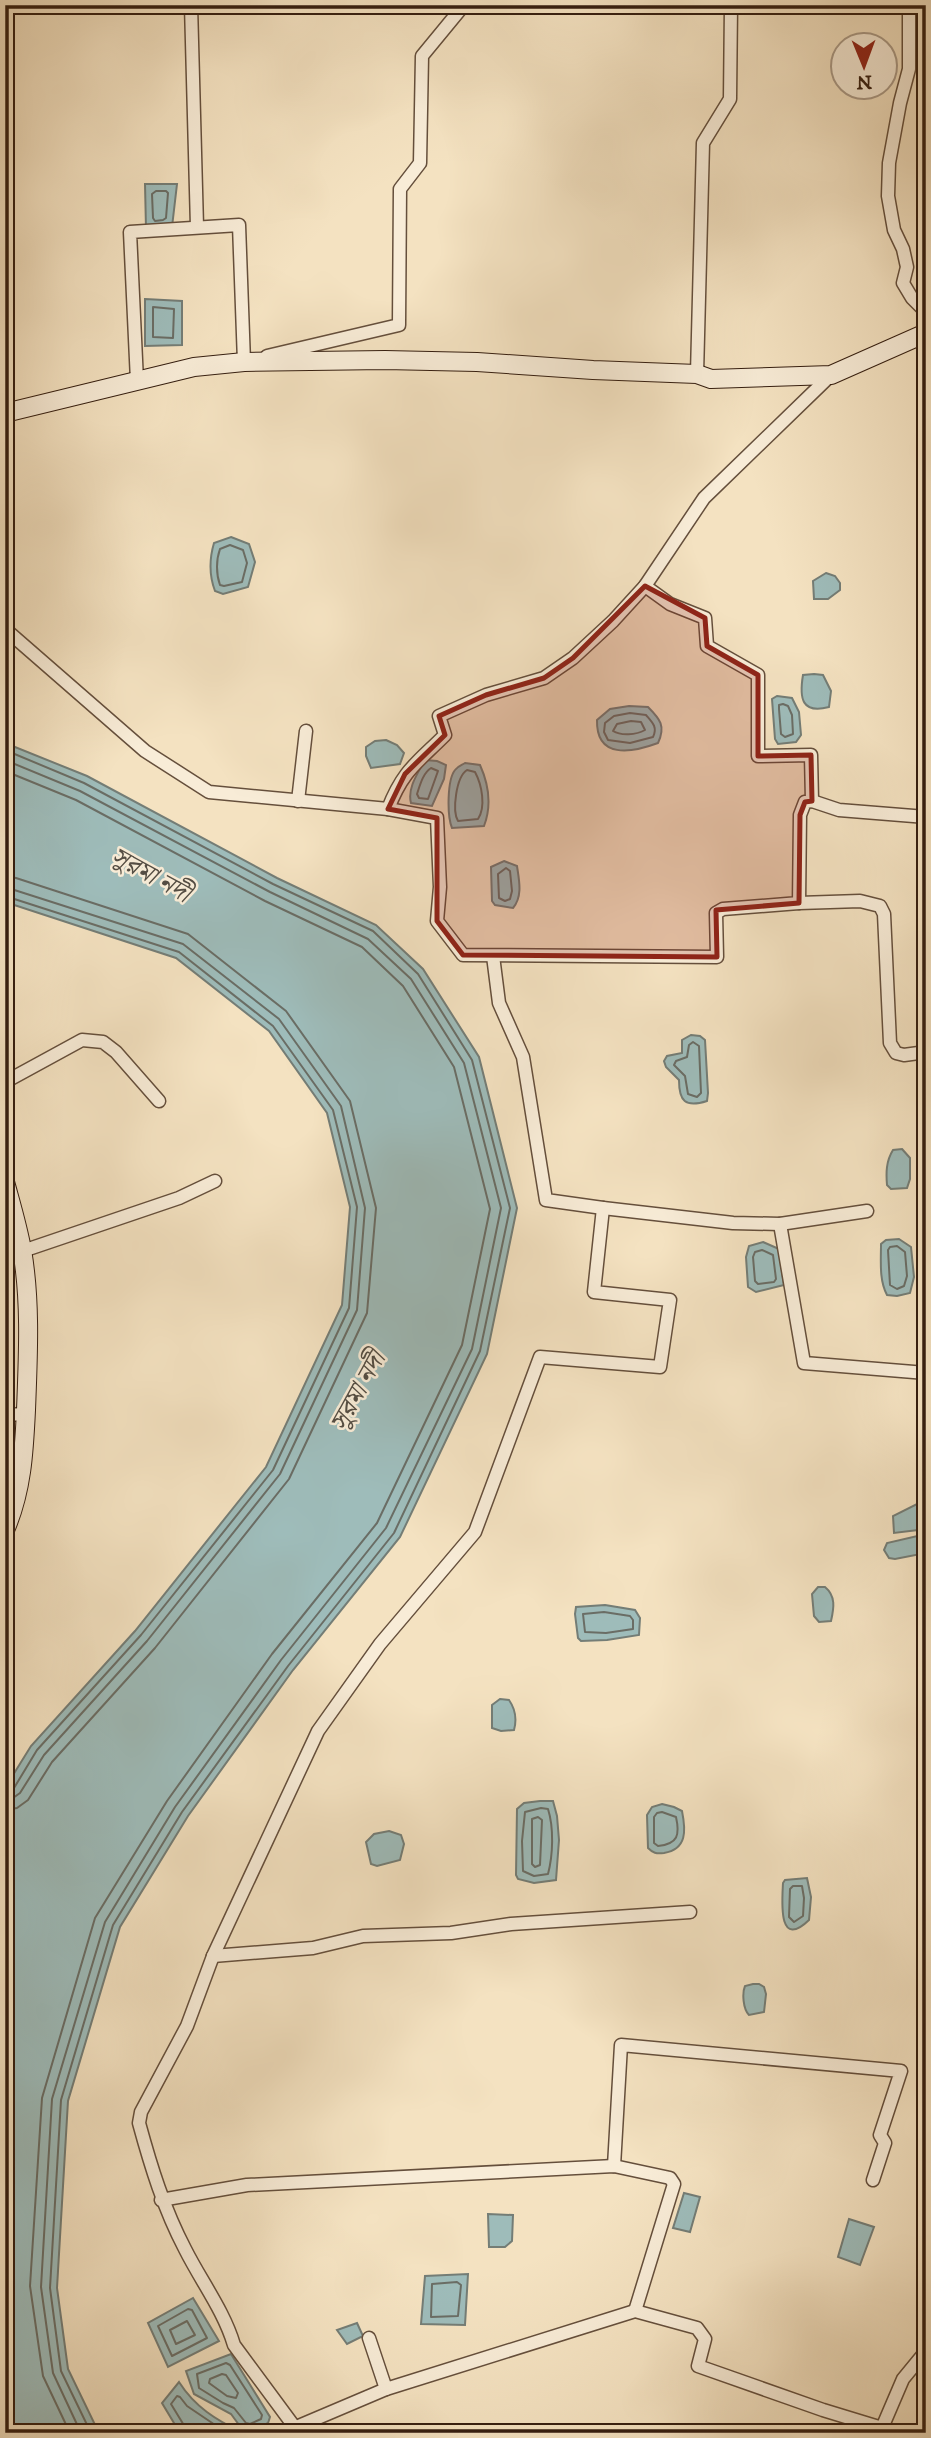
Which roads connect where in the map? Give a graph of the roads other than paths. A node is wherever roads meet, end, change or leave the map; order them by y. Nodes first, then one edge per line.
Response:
1 (191, 5) edge
2 (464, 5) edge
3 (731, 5) edge
4 (909, 5) edge
5 (197, 227) junction
6 (926, 312) edge
7 (926, 333) edge
8 (244, 362) junction
9 (697, 374) junction
10 (831, 375) junction
11 (137, 381) junction
12 (5, 413) edge
13 (645, 586) junction
14 (5, 629) edge
15 (306, 731) dead end
16 (298, 801) junction
17 (812, 801) junction
18 (388, 809) junction
19 (926, 817) edge
20 (799, 903) junction
21 (493, 956) junction
22 (926, 1052) edge
23 (5, 1083) edge
24 (159, 1101) dead end
25 (215, 1181) dead end
26 (5, 1182) edge
27 (603, 1208) junction
28 (867, 1211) dead end
29 (780, 1224) junction
30 (13, 1253) edge
31 (926, 1373) edge
32 (25, 1414) junction
33 (5, 1415) edge
34 (9, 1511) edge
35 (5, 1530) edge
36 (690, 1912) dead end
37 (213, 1956) junction
38 (614, 2166) junction
39 (873, 2180) dead end
40 (161, 2200) junction
41 (635, 2311) junction
42 (369, 2338) dead end
43 (926, 2351) edge
44 (386, 2389) junction
45 (296, 2430) edge
46 (882, 2430) edge

1 - 5 street
2 - 8 street
3 - 9 street
4 - 6 street
5 - 8 street
5 - 11 street
7 - 10 street
8 - 9 street
8 - 11 street
9 - 10 street
10 - 13 street
11 - 12 street
13 - 17 street
13 - 18 street
14 - 16 street
15 - 16 street
16 - 18 street
17 - 19 street
17 - 20 street
18 - 21 street
20 - 21 street
20 - 22 street
21 - 27 street
23 - 24 street
25 - 30 street
26 - 30 street
27 - 29 street
27 - 37 street
28 - 29 street
29 - 31 street
30 - 32 street
32 - 33 street
32 - 34 street
34 - 35 street
36 - 37 street
37 - 40 street
38 - 39 street
38 - 40 street
38 - 41 street
40 - 45 street
41 - 44 street
41 - 46 street
42 - 44 street
43 - 46 street
44 - 45 street

